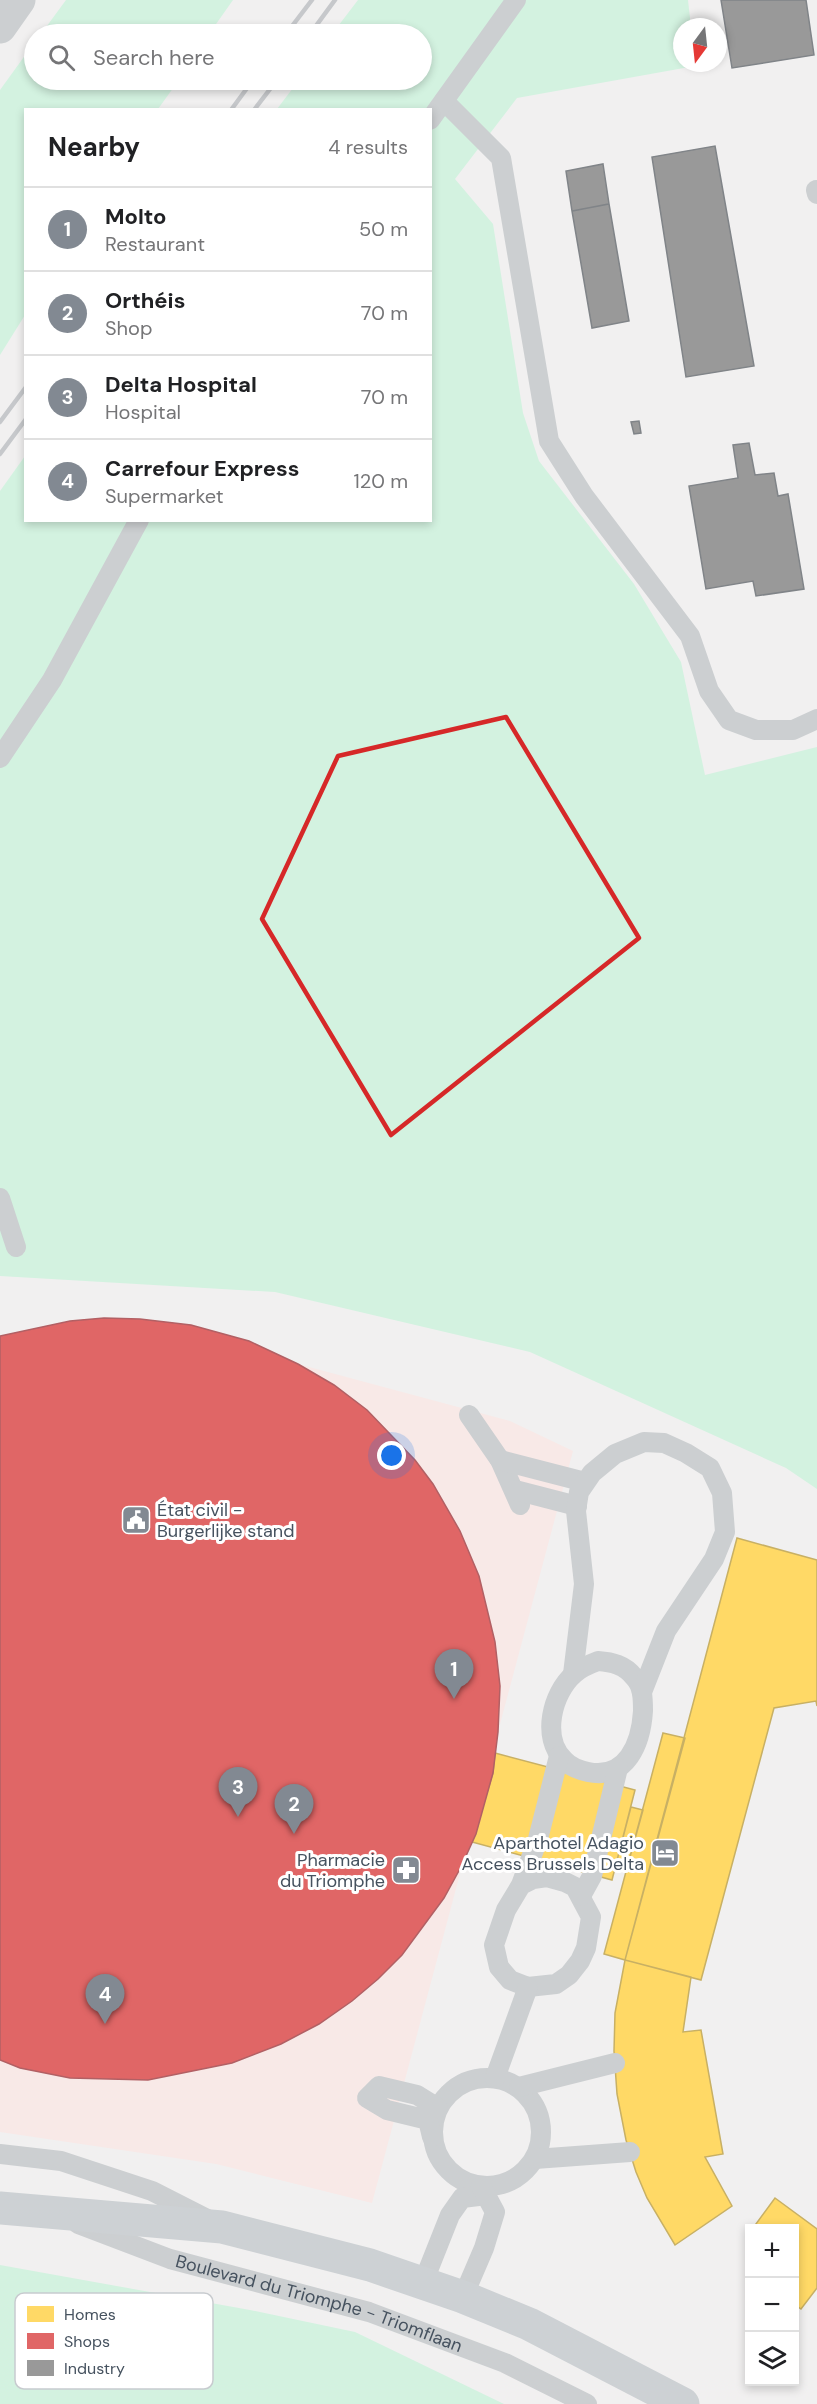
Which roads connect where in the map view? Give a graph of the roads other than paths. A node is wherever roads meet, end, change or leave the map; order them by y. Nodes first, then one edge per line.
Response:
1 (19, 0) edge
2 (516, 0) edge
3 (0, 27) edge
4 (444, 101) junction
5 (432, 117) edge
6 (138, 522) edge
7 (817, 719) edge
8 (0, 758) edge
9 (0, 1198) edge
10 (16, 1247) dead end
11 (469, 1415) dead end
12 (500, 1460) junction
13 (585, 1482) junction
14 (577, 1506) junction
15 (573, 1674) junction
16 (642, 1692) junction
17 (559, 1756) junction
18 (618, 1768) junction
19 (521, 1884) junction
20 (581, 1896) junction
21 (528, 1987) junction
22 (615, 2063) dead end
23 (495, 2078) junction
24 (519, 2087) junction
25 (438, 2108) junction
26 (434, 2142) junction
27 (630, 2152) dead end
28 (0, 2154) edge
29 (535, 2159) junction
30 (484, 2191) junction
31 (0, 2208) edge
32 (47, 2212) junction
33 (222, 2227) junction
34 (423, 2283) junction
35 (463, 2297) junction
36 (587, 2404) edge
37 (683, 2404) edge

1 - 3 street
2 - 4 lane
4 - 5 lane
4 - 7 lane
6 - 8 lane
9 - 10 lane
11 - 12 lane
12 - 13 lane
12 - 14 lane
13 - 14 lane
13 - 16 lane
14 - 15 lane
15 - 16 lane
15 - 17 lane
16 - 18 lane
17 - 18 lane
17 - 19 lane
18 - 20 lane
19 - 20 lane
19 - 21 lane
20 - 21 lane
21 - 23 lane
22 - 24 lane
23 - 24 lane
23 - 25 lane
24 - 29 lane
25 - 26 lane
25 - 26 lane
26 - 30 lane
27 - 29 lane
28 - 33 lane, Boulevard du Triomphe - Triomflaan
29 - 30 lane
30 - 34 lane
30 - 35 lane
31 - 32 main road, Boulevard du Triomphe - Triomflaan
32 - 33 main road, Boulevard du Triomphe - Triomflaan
32 - 36 lane, Boulevard du Triomphe - Triomflaan
33 - 34 main road, Boulevard du Triomphe - Triomflaan
34 - 35 main road, Boulevard du Triomphe - Triomflaan
35 - 37 main road, Boulevard du Triomphe - Triomflaan

